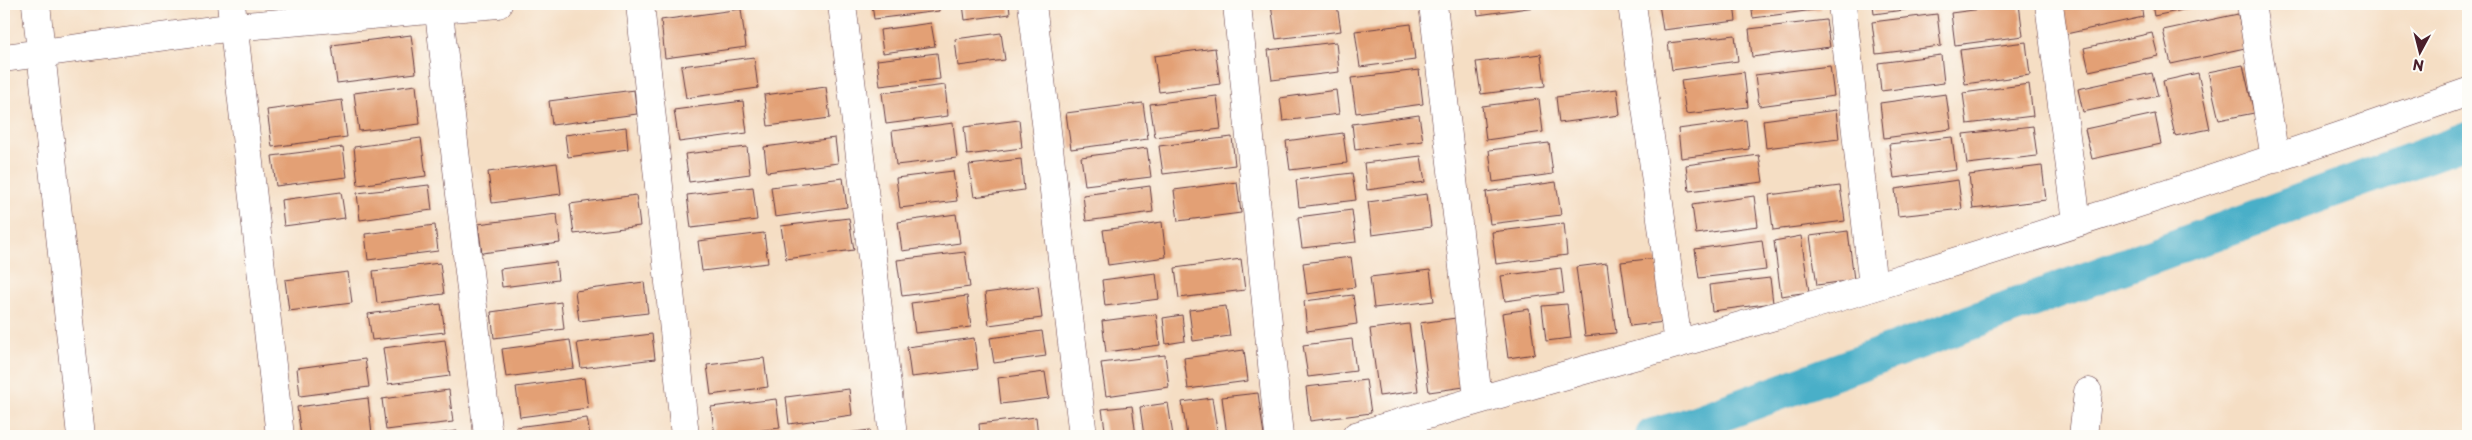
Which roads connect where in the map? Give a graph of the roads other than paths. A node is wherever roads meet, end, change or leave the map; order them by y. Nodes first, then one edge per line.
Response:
1 (36, 4) edge
2 (498, 4) edge
3 (640, 4) edge
4 (842, 4) edge
5 (1032, 4) edge
6 (1237, 4) edge
7 (1433, 4) edge
8 (1632, 4) edge
9 (1842, 4) edge
10 (2049, 4) edge
11 (2252, 4) edge
12 (438, 7) edge
13 (232, 16) edge
14 (42, 54) junction
15 (4, 58) edge
16 (2468, 92) edge
17 (2275, 159) junction
18 (2077, 222) junction
19 (1873, 287) junction
20 (1678, 344) junction
21 (2088, 392) dead end
22 (1478, 399) junction
23 (81, 436) edge
24 (280, 436) edge
25 (488, 436) edge
26 (685, 436) edge
27 (894, 436) edge
28 (1084, 436) edge
29 (1279, 436) edge
30 (1356, 436) edge
31 (2083, 436) edge

1 - 14 street
2 - 12 street
3 - 26 street
4 - 27 street
5 - 28 street
6 - 29 street
7 - 22 street
8 - 20 street
9 - 19 street
10 - 18 street
11 - 17 street
12 - 13 street
12 - 25 street
13 - 14 street
13 - 24 street
14 - 15 street
14 - 23 street
16 - 17 street
17 - 18 street
18 - 19 street
19 - 20 street
20 - 22 street
21 - 31 street
22 - 30 street

